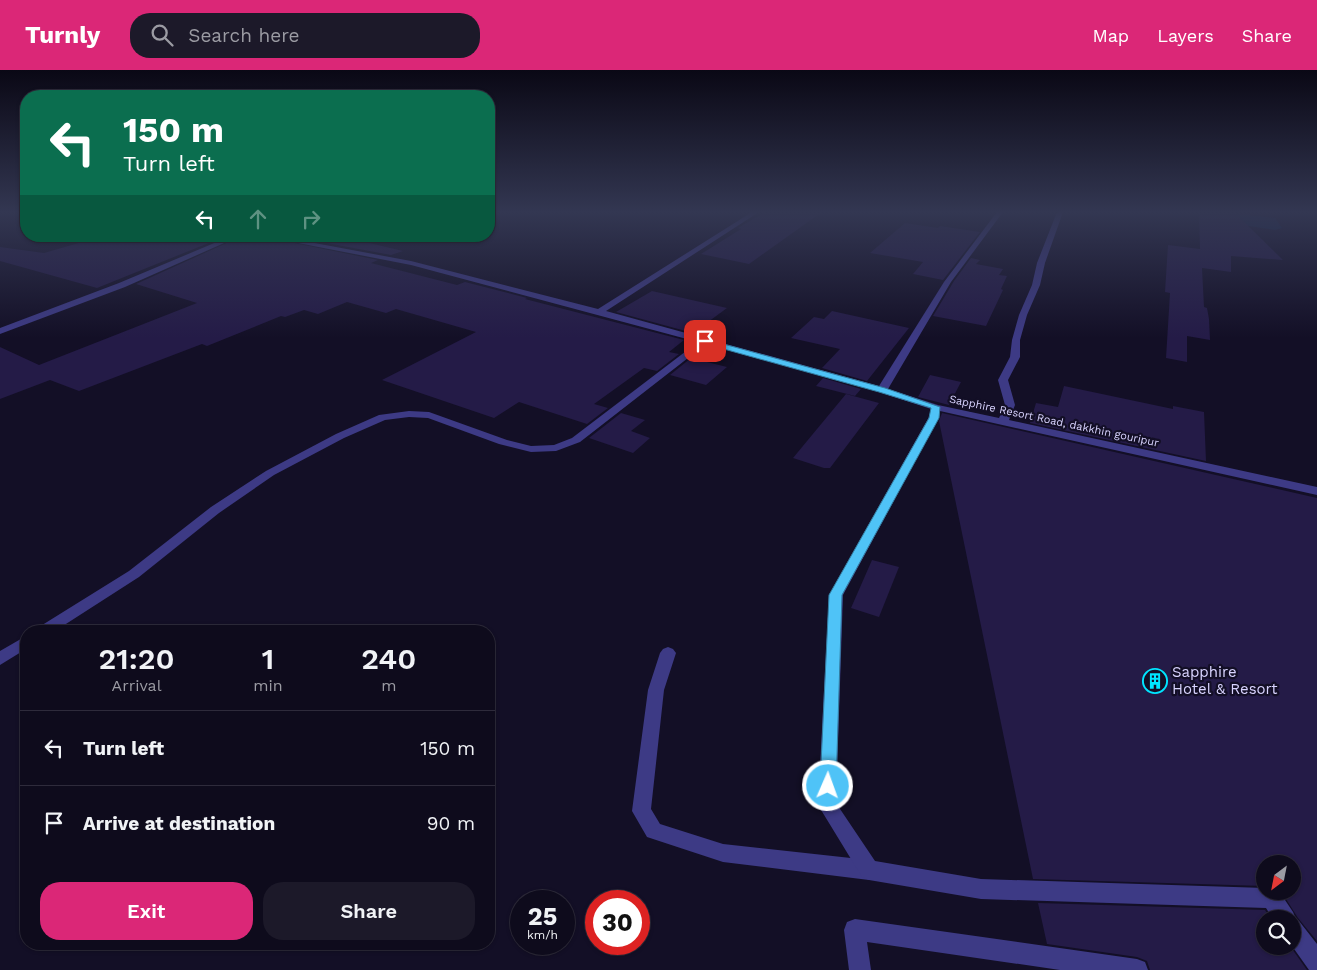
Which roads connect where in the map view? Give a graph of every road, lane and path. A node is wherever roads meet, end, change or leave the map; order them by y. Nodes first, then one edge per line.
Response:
1 (195, 254) edge
2 (362, 254) edge
3 (690, 254) edge
4 (969, 254) edge
5 (1044, 254) edge
6 (599, 312) junction
7 (0, 332) edge
8 (705, 341) junction
9 (882, 390) junction
10 (936, 407) junction
11 (1003, 421) junction
12 (1317, 490) edge
13 (53, 625) edge
14 (20, 646) edge
15 (668, 653) dead end
16 (0, 658) edge
17 (869, 870) junction
18 (1280, 910) edge
19 (1301, 940) edge
20 (1317, 962) edge
21 (860, 970) edge
22 (1137, 970) edge

1 - 7 street
2 - 6 street, Sapphire Resort Road, dakkhin gouripur
3 - 6 street
4 - 9 street
5 - 11 street
6 - 8 street, Sapphire Resort Road, dakkhin gouripur
8 - 9 street, Sapphire Resort Road, dakkhin gouripur
8 - 13 street
9 - 10 street, Sapphire Resort Road, dakkhin gouripur
10 - 11 street, Sapphire Resort Road, dakkhin gouripur
10 - 17 street
11 - 12 street, Sapphire Resort Road, dakkhin gouripur
14 - 16 street
15 - 17 street
17 - 18 street
19 - 20 street
21 - 22 street

